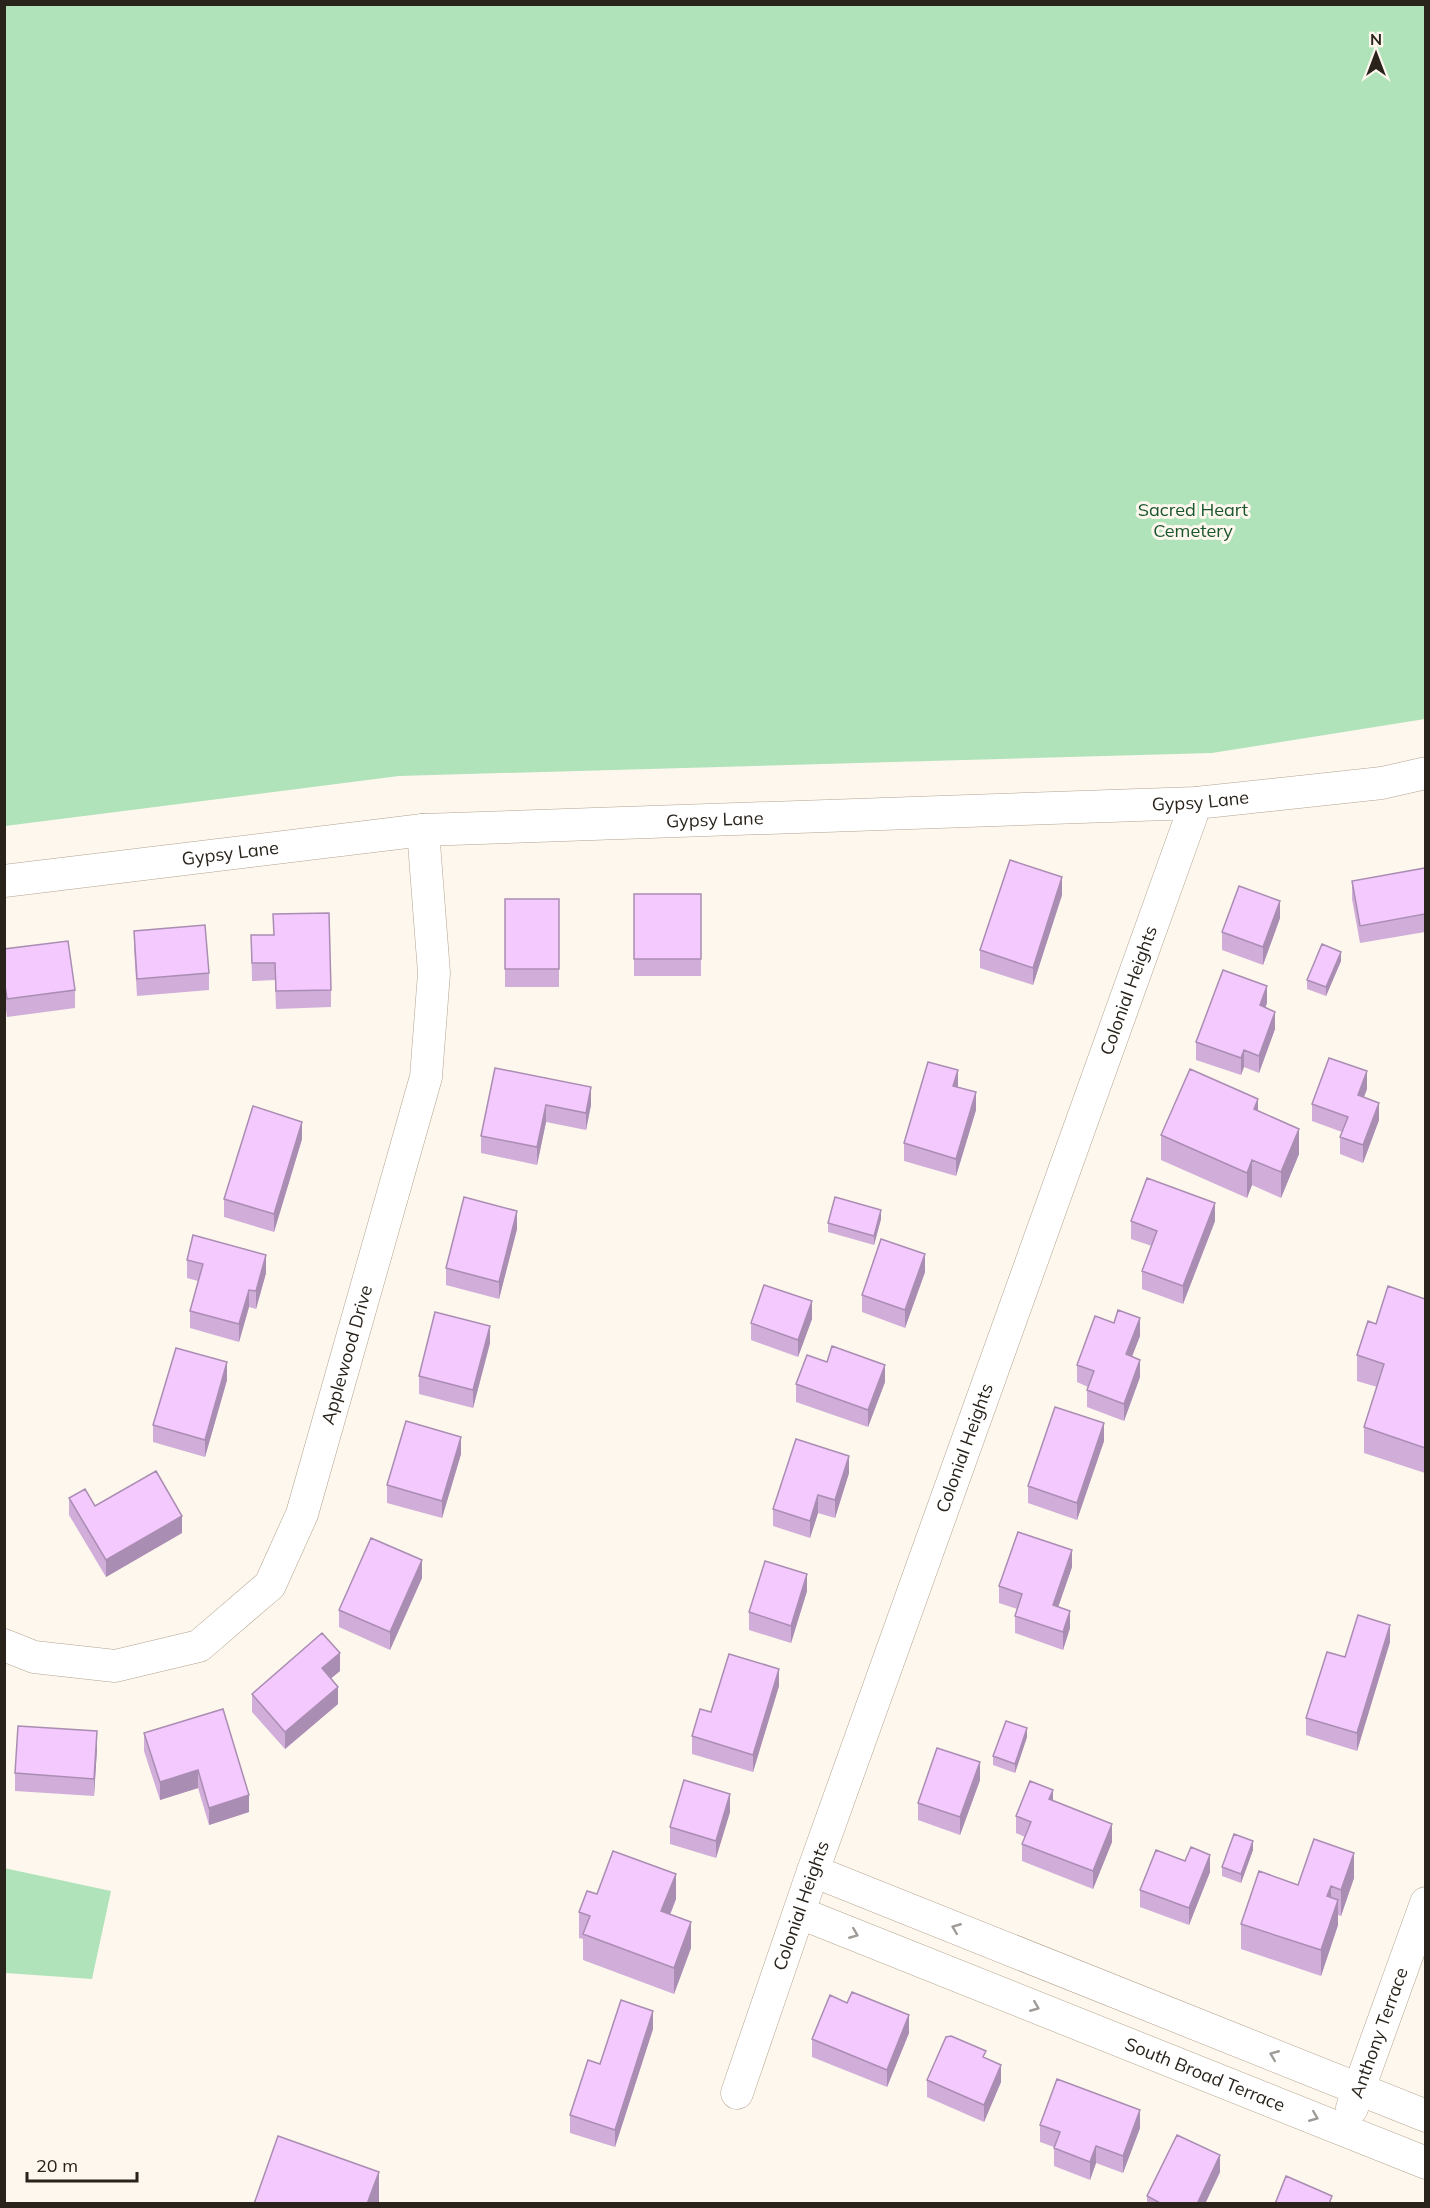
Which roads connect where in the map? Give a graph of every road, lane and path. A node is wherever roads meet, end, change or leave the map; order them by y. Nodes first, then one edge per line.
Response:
1 (1425, 773) edge
2 (1196, 803) junction
3 (423, 830) junction
4 (4, 881) edge
5 (4, 1645) edge
6 (813, 1871) junction
7 (1425, 1903) edge
8 (800, 1912) junction
9 (998, 1945) junction
10 (984, 1987) junction
11 (1358, 2089) junction
12 (737, 2093) dead end
13 (1425, 2116) edge
14 (1344, 2129) junction
15 (1425, 2163) edge

1 - 2 street, Gypsy Lane
2 - 3 street, Gypsy Lane
2 - 6 street, Colonial Heights
3 - 4 street, Gypsy Lane
3 - 5 street, Applewood Drive
6 - 8 street, Colonial Heights
9 -> 6 street
7 - 11 street, Anthony Terrace
8 -> 10 street, South Broad Terrace
8 - 12 street, Colonial Heights
9 - 10 street
11 -> 9 street
10 -> 14 street, South Broad Terrace
11 - 13 street
11 - 14 street, Anthony Terrace
14 - 15 street, South Broad Terrace

